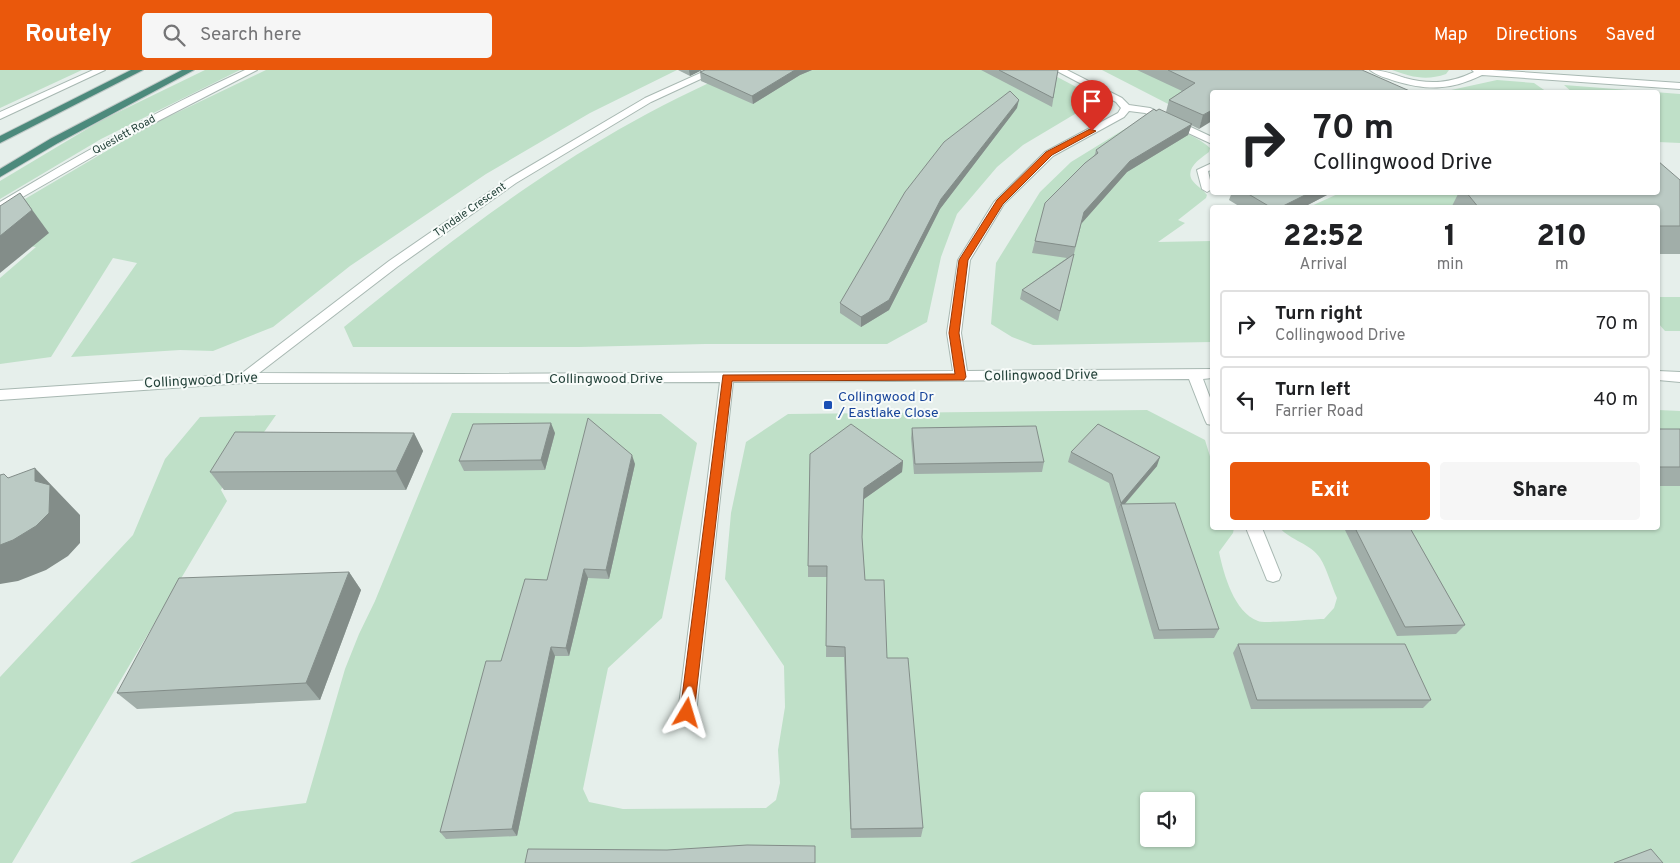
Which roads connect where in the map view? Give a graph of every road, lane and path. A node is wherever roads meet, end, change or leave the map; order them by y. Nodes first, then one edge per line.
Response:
1 (100, 70) edge
2 (138, 70) edge
3 (189, 70) edge
4 (252, 70) edge
5 (715, 70) edge
6 (1060, 70) edge
7 (1375, 70) edge
8 (1479, 71) edge
9 (1680, 86) edge
10 (1126, 108) junction
11 (0, 116) edge
12 (0, 140) edge
13 (1210, 140) edge
14 (1210, 167) edge
15 (0, 174) edge
16 (1208, 189) dead end
17 (0, 207) edge
18 (1680, 371) edge
19 (1660, 372) edge
20 (1194, 374) junction
21 (1210, 374) edge
22 (1660, 376) edge
23 (961, 377) junction
24 (1680, 377) edge
25 (244, 378) junction
26 (727, 378) junction
27 (0, 395) edge
28 (1210, 415) edge
29 (1255, 530) edge
30 (1273, 575) dead end
31 (687, 713) dead end

1 - 11 street
2 - 12 highway
3 - 15 highway, Queslett Road
4 - 17 street, Queslett Road
5 - 25 street, Tyndale Crescent
6 - 10 street
7 - 8 street
8 - 9 street
10 - 13 street
10 - 23 street
14 - 16 street
18 - 19 street
20 - 21 street, Collingwood Drive
20 - 23 street, Collingwood Drive
20 - 28 street
22 - 24 street
23 - 26 street, Collingwood Drive
25 - 26 street, Collingwood Drive
25 - 27 street, Collingwood Drive
26 - 31 street
29 - 30 street

